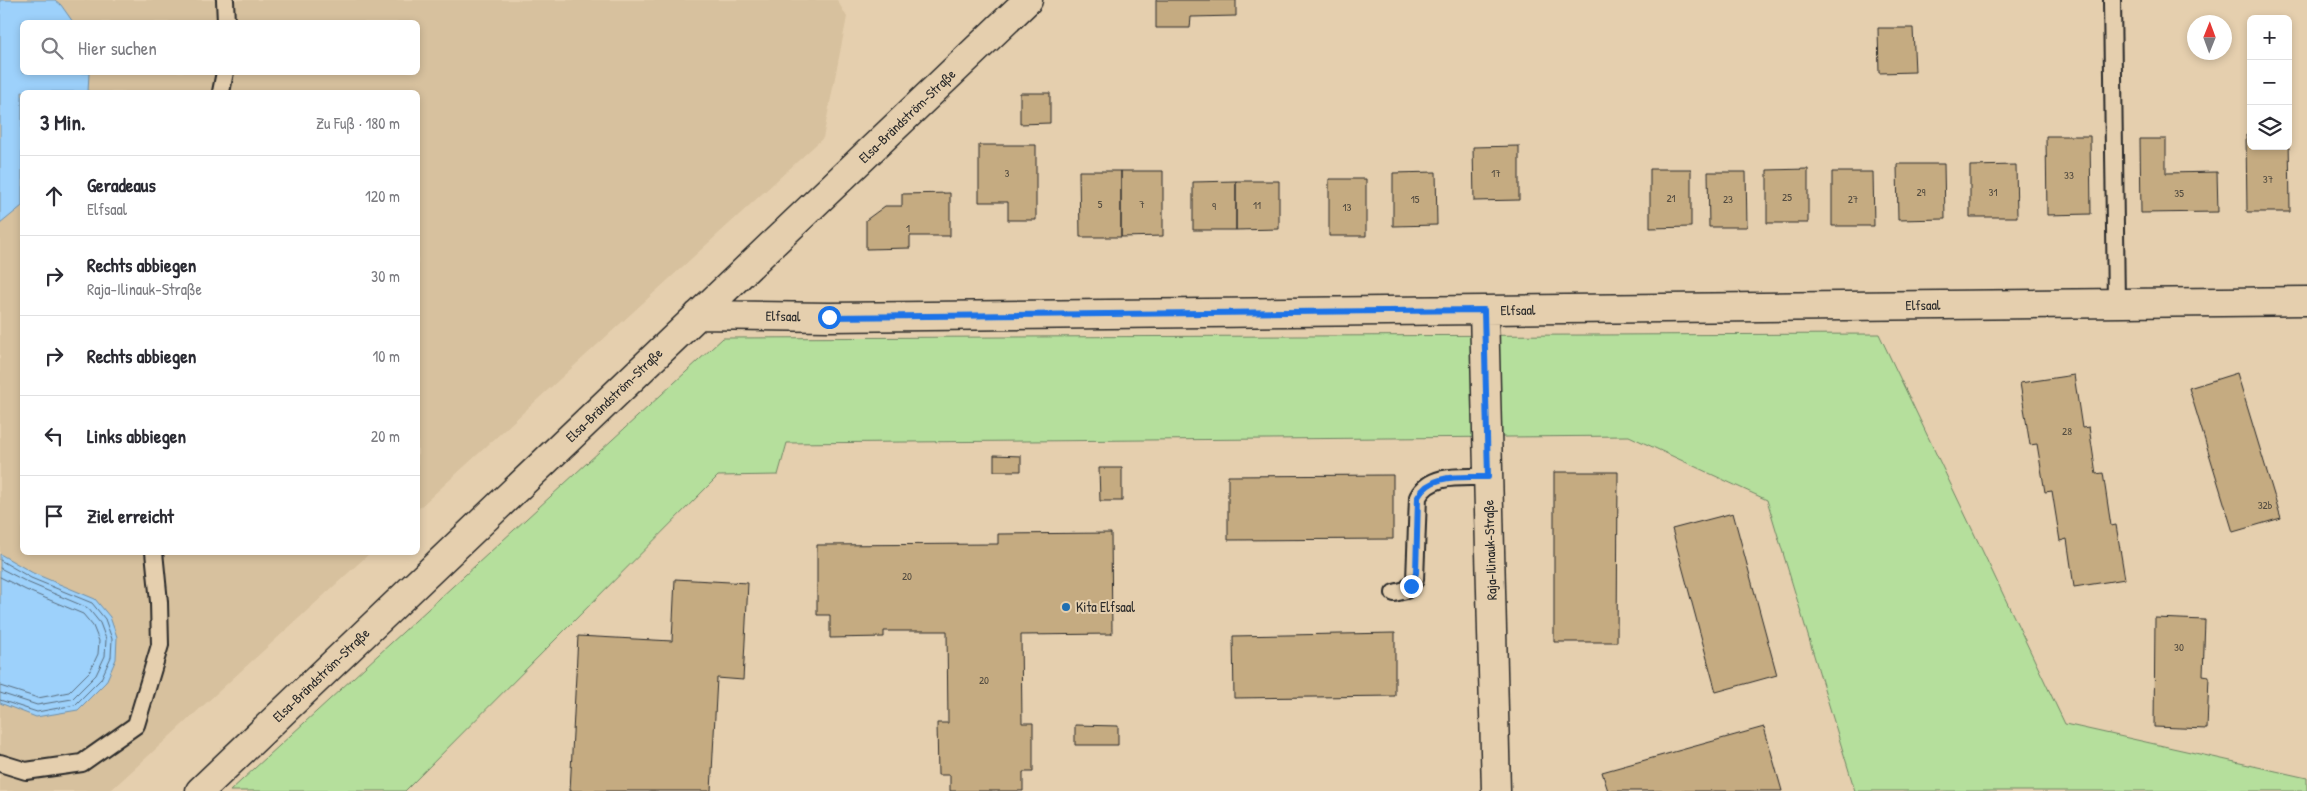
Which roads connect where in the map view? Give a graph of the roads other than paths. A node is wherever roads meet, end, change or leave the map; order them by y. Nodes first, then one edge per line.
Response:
1 (225, 0) edge
2 (1028, 0) edge
3 (2112, 0) edge
4 (226, 20) edge
5 (224, 75) edge
6 (221, 90) edge
7 (2307, 301) edge
8 (2116, 303) junction
9 (1484, 310) junction
10 (698, 315) junction
11 (1488, 477) junction
12 (154, 555) edge
13 (1394, 593) dead end
14 (0, 762) edge
15 (200, 791) edge
16 (1496, 791) edge

1 - 4 lane
2 - 10 street, Elsa-Brändström-Straße
3 - 8 lane
5 - 6 lane
7 - 8 street, Elfsaal
8 - 9 street, Elfsaal
9 - 10 street, Elfsaal
9 - 11 street, Raja-Ilinauk-Straße
10 - 15 street, Elsa-Brändström-Straße
11 - 13 lane
11 - 16 street, Raja-Ilinauk-Straße
12 - 14 lane

